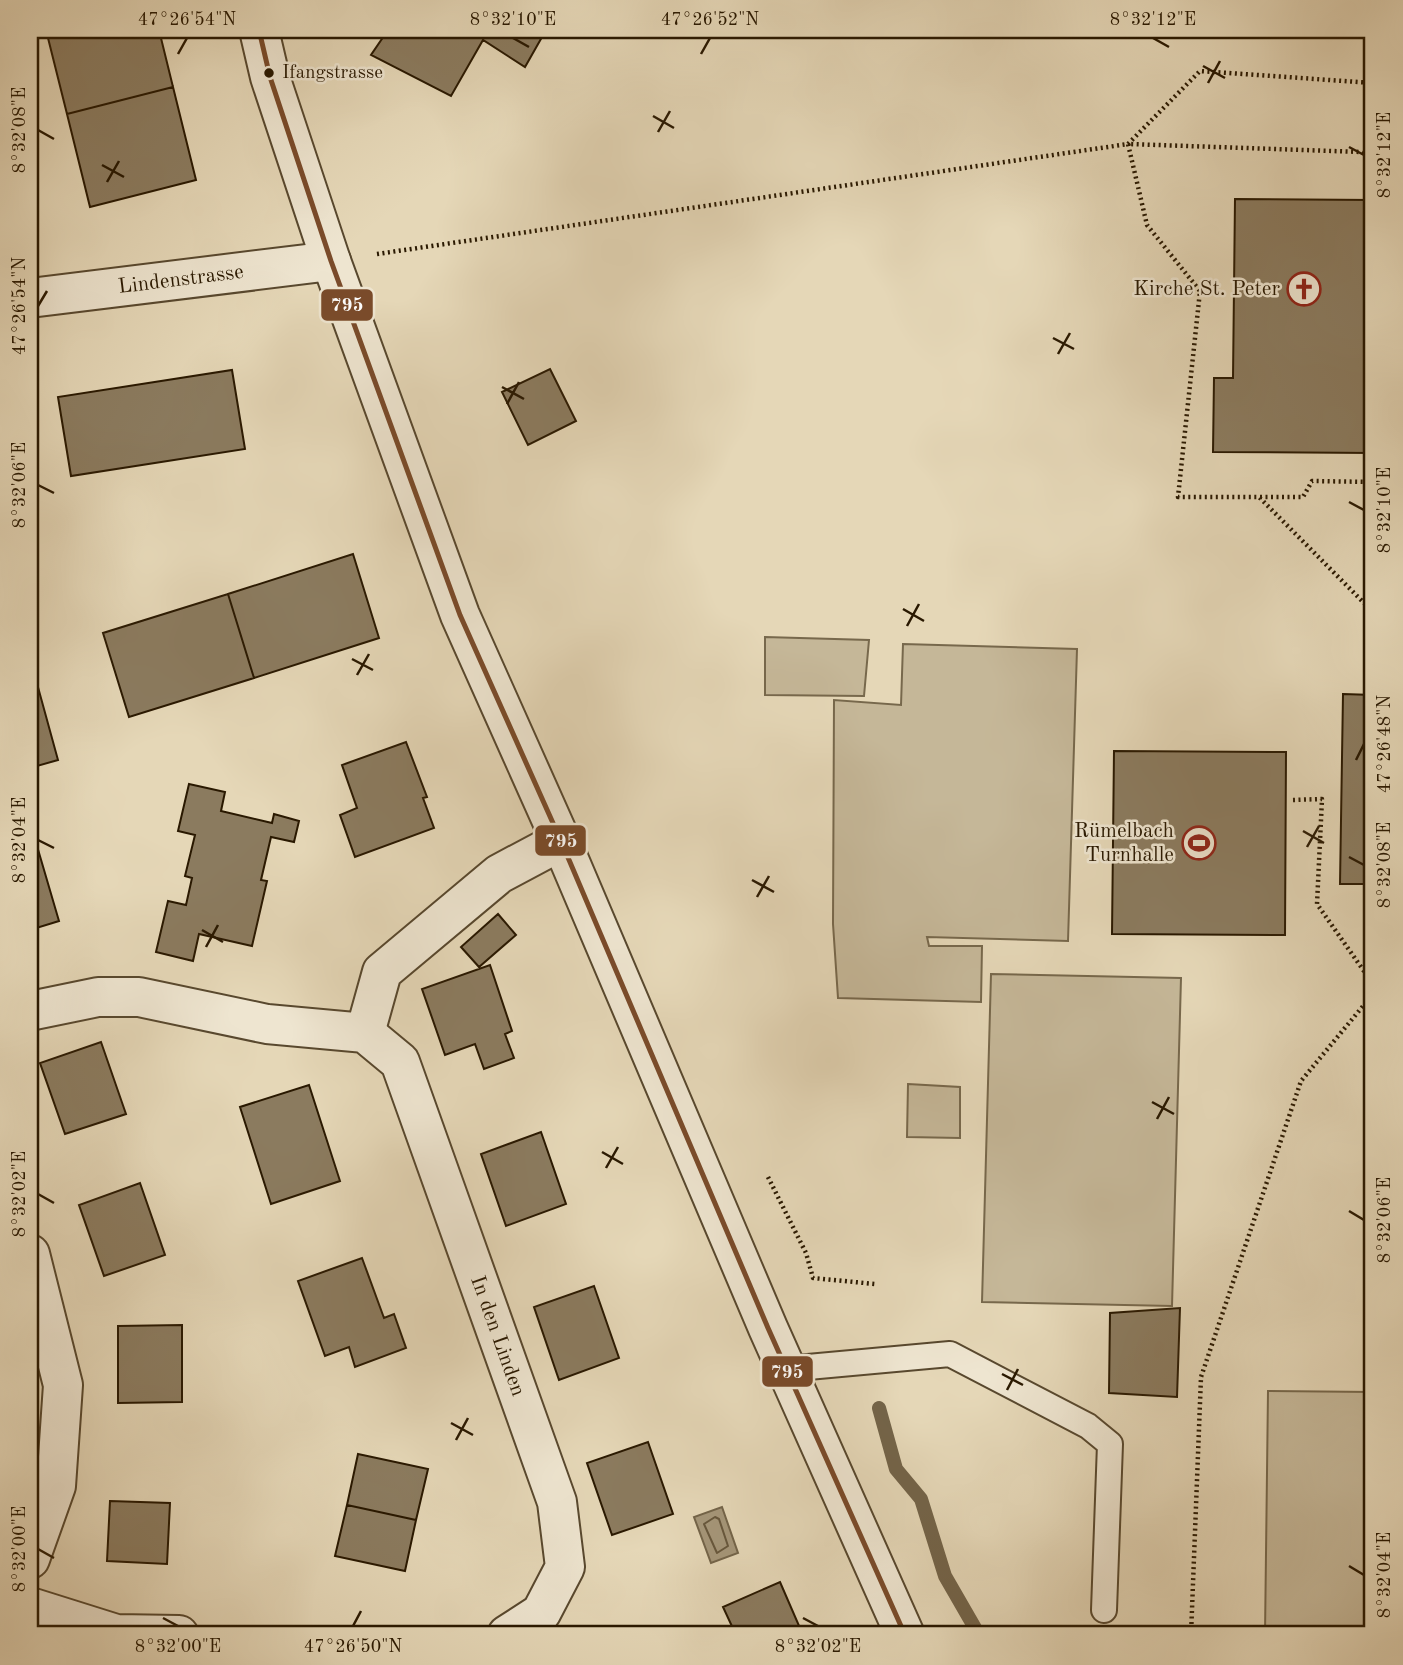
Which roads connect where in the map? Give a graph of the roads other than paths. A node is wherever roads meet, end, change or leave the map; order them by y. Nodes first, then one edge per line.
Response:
1 (259, 30) edge
2 (331, 261) junction
3 (30, 298) edge
4 (561, 841) junction
5 (30, 1011) edge
6 (365, 1033) junction
7 (30, 1254) edge
8 (786, 1369) junction
9 (30, 1559) edge
10 (30, 1607) edge
11 (1104, 1610) dead end
12 (180, 1635) edge
13 (507, 1635) edge
14 (905, 1635) edge

1 - 2 street
2 - 3 street, Lindenstrasse
2 - 4 street
4 - 6 street
4 - 8 street
5 - 6 street
6 - 13 street, In den Linden
7 - 9 street
8 - 11 lane
8 - 14 street
10 - 12 street

